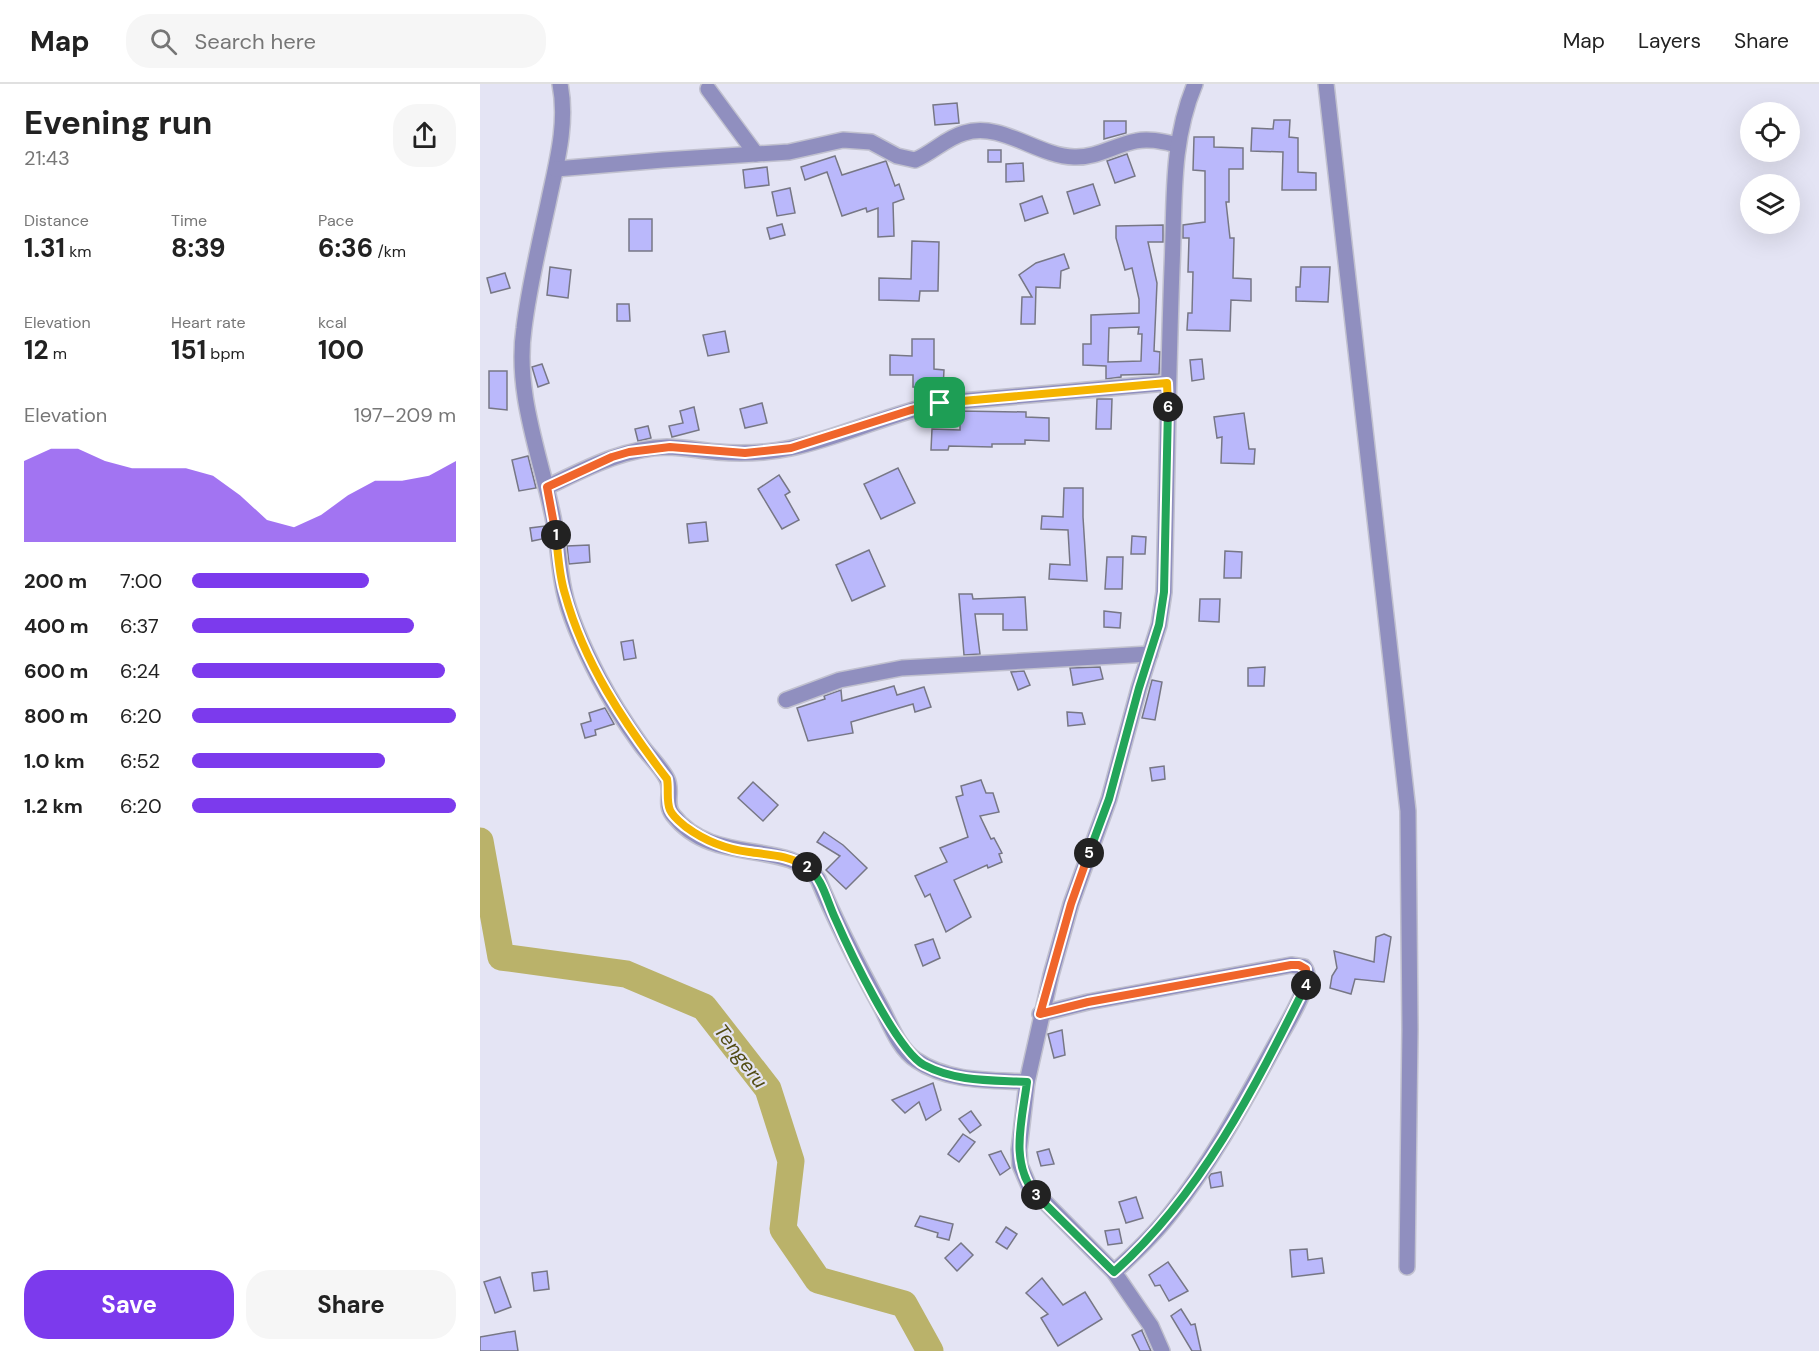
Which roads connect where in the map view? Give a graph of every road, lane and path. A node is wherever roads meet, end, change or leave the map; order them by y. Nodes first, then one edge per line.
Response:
1 (560, 84) edge
2 (1195, 84) edge
3 (1326, 84) edge
4 (708, 88) dead end
5 (1178, 145) junction
6 (756, 154) junction
7 (556, 169) junction
8 (1167, 383) junction
9 (547, 487) junction
10 (1150, 654) junction
11 (786, 700) dead end
12 (1040, 1014) junction
13 (1027, 1082) junction
14 (1407, 1267) dead end
15 (1114, 1272) junction
16 (1162, 1351) edge

1 - 7 street
2 - 5 street
3 - 14 street
4 - 6 street
5 - 6 street
5 - 8 street
6 - 7 street
7 - 9 street
8 - 9 street
8 - 10 street
9 - 13 street
10 - 11 street
10 - 12 street
12 - 13 street
12 - 15 street
13 - 15 street
15 - 16 street

